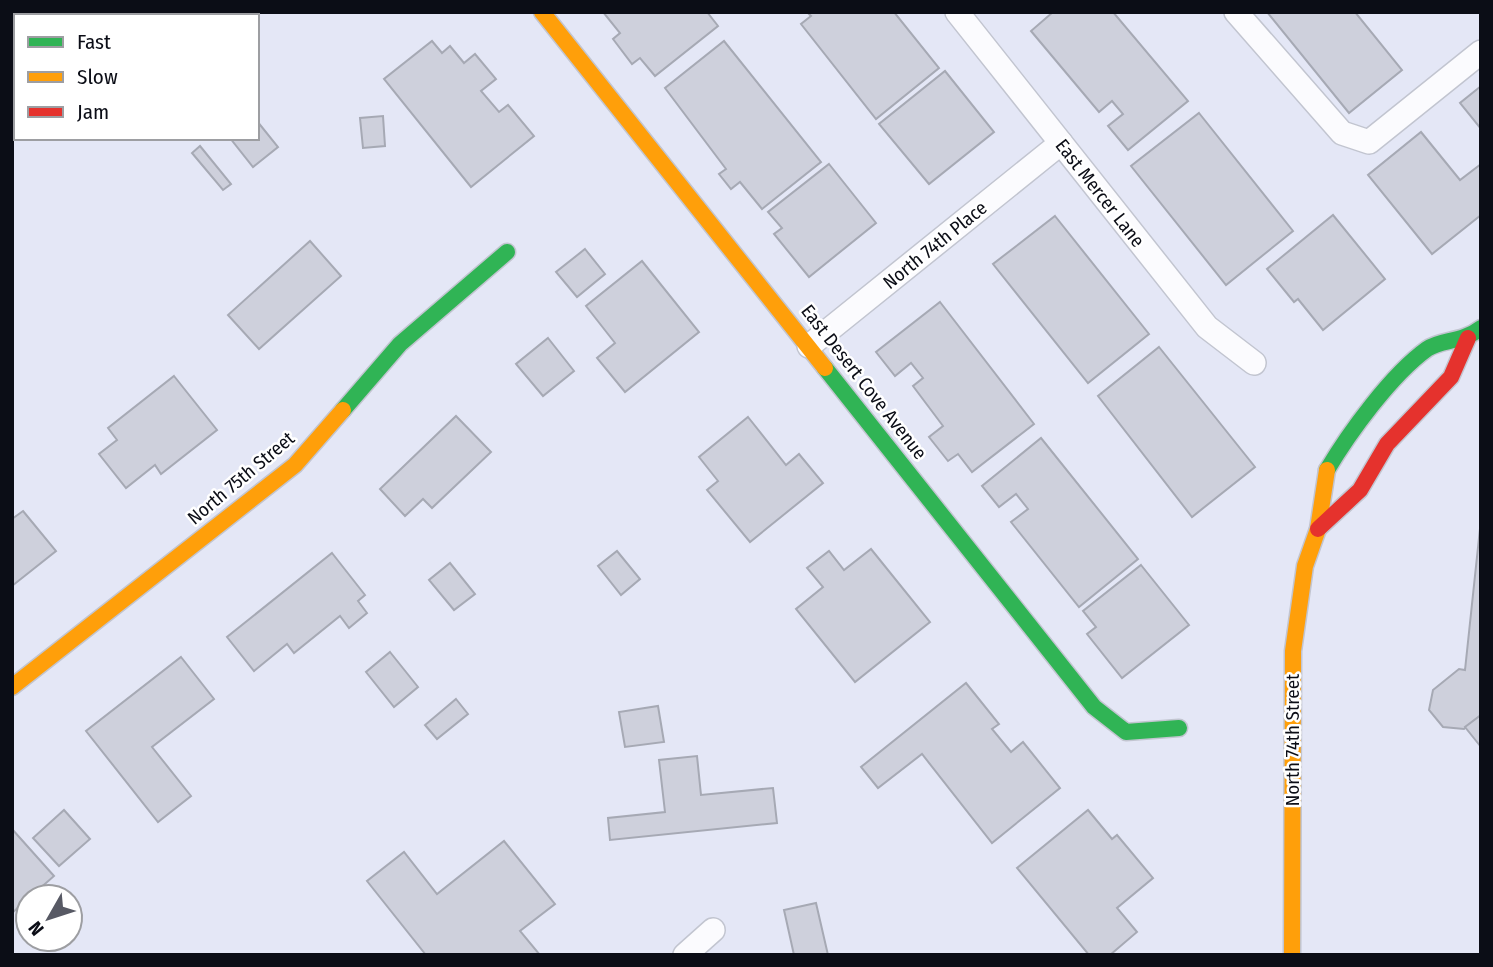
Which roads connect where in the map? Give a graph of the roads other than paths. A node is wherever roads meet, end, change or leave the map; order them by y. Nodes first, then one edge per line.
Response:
1 (542, 12) edge
2 (957, 12) edge
3 (1236, 12) edge
4 (1481, 52) edge
5 (1061, 144) junction
6 (507, 252) dead end
7 (1474, 333) edge
8 (809, 346) junction
9 (1254, 363) dead end
10 (1318, 529) junction
11 (12, 687) edge
12 (1179, 728) dead end
13 (713, 930) dead end
14 (685, 955) edge
15 (1292, 955) edge

1 - 8 street, East Desert Cove Avenue
2 - 5 street, East Mercer Lane
3 - 4 street
5 - 8 street, North 74th Place
5 - 9 street, East Mercer Lane
6 - 11 street, North 75th Street
7 - 10 street, North 74th Street
7 - 10 street, North 74th Street
8 - 12 street, East Desert Cove Avenue
10 - 15 street, North 74th Street
13 - 14 street

